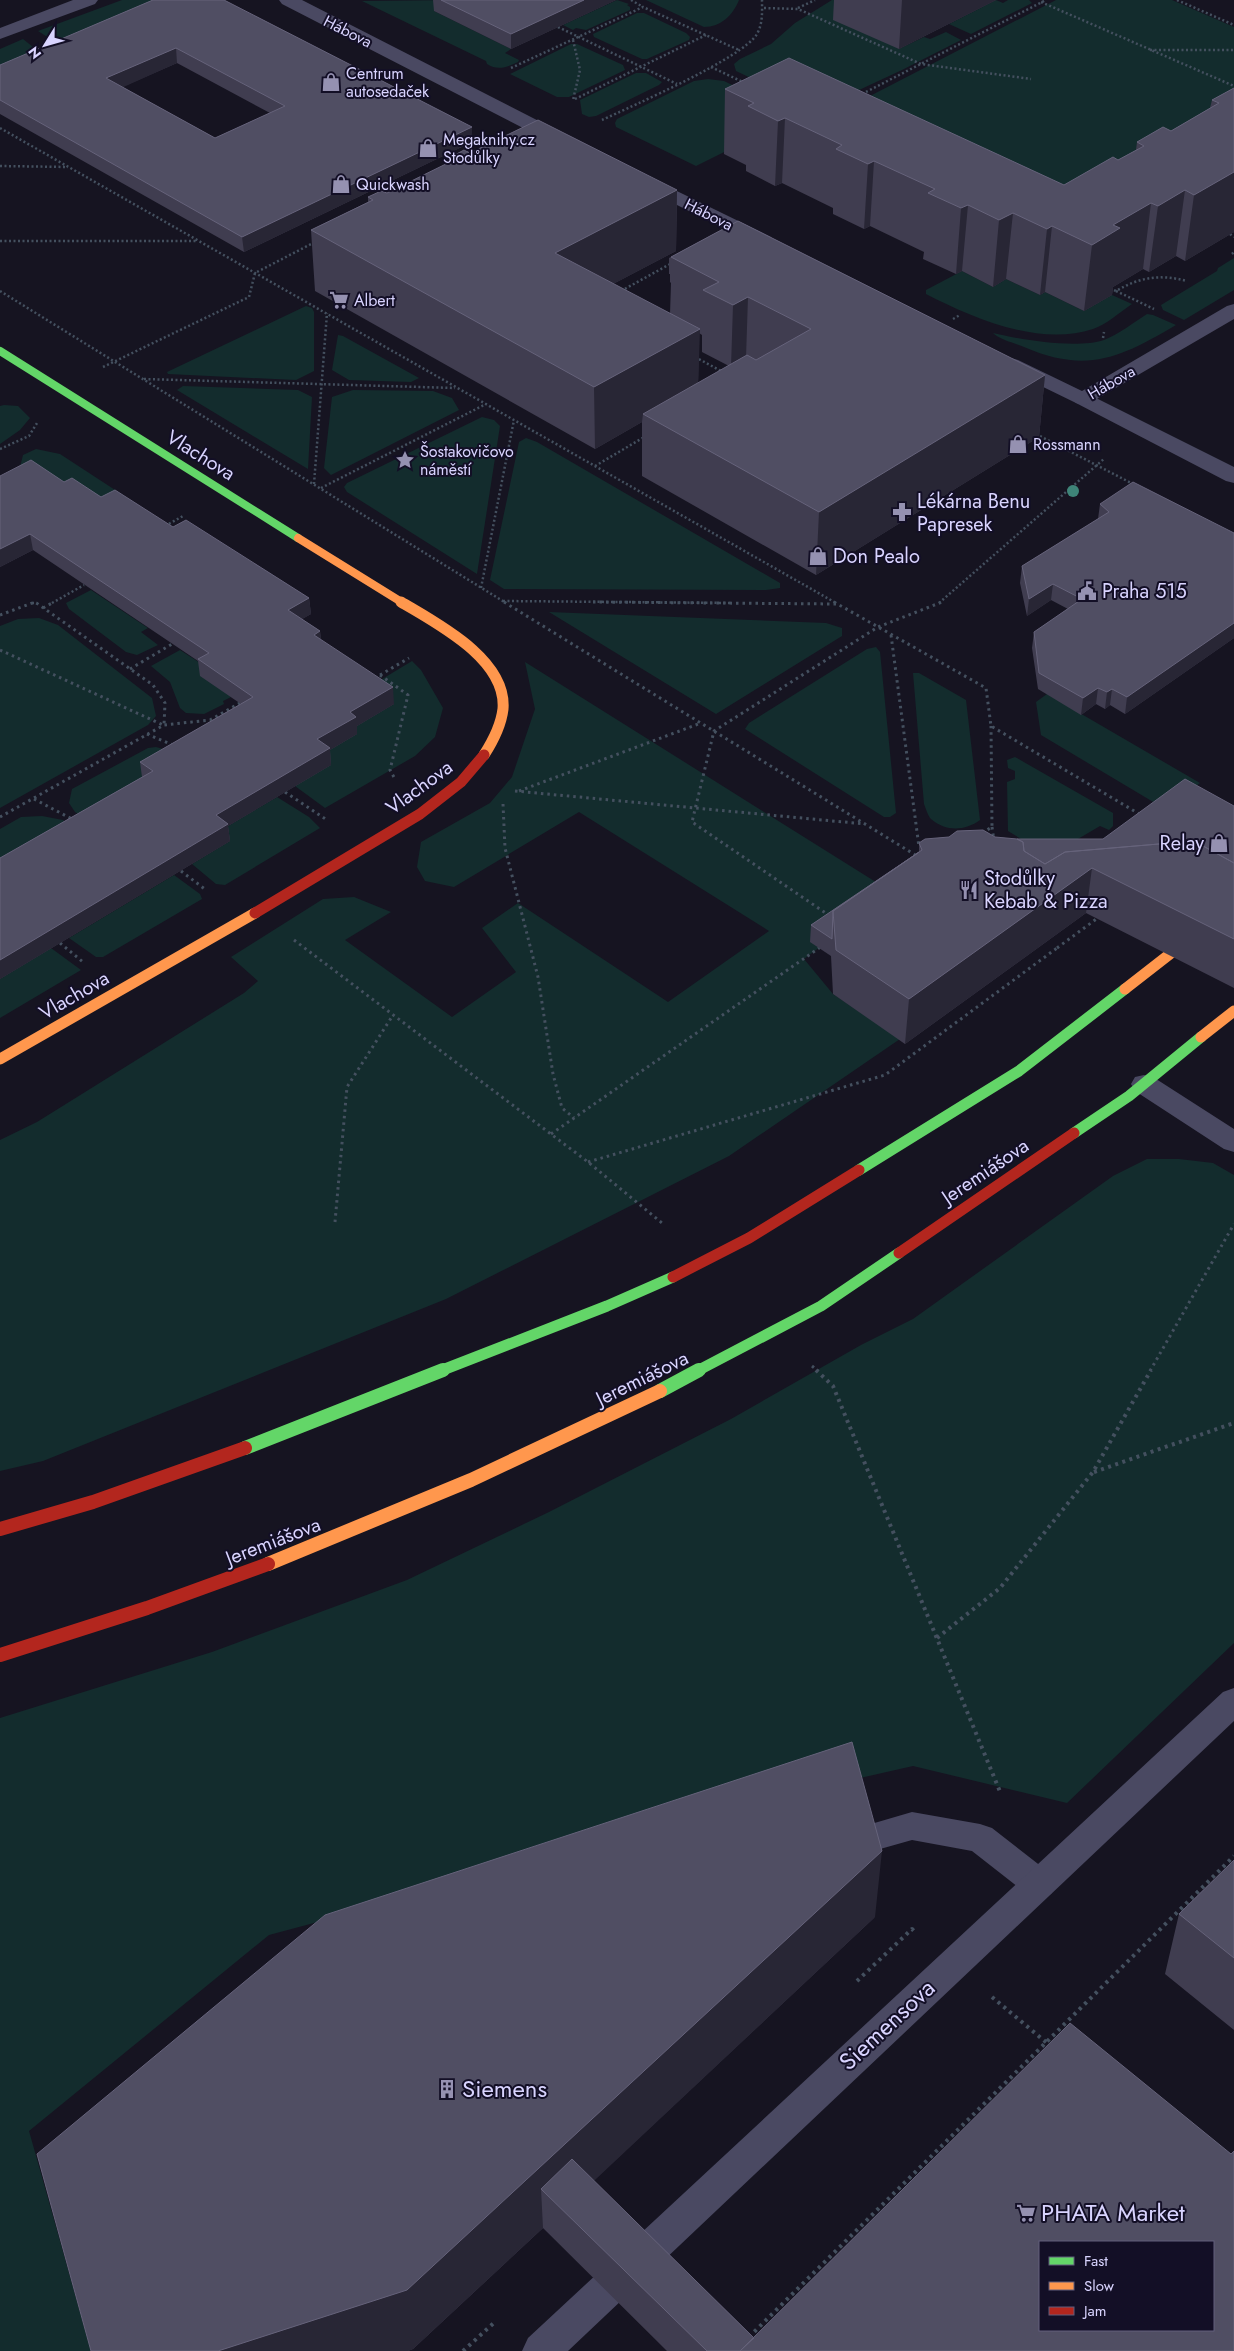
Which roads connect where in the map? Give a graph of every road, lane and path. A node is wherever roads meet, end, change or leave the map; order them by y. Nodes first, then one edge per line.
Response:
1 (89, 0) edge
2 (288, 0) edge
3 (631, 0) edge
4 (762, 0) edge
5 (815, 0) edge
6 (1046, 0) edge
7 (1177, 0) edge
8 (1041, 2) junction
9 (643, 7) junction
10 (764, 8) junction
11 (798, 9) junction
12 (1234, 25) edge
13 (558, 27) edge
14 (0, 34) edge
15 (707, 35) junction
16 (579, 37) junction
17 (573, 40) junction
18 (739, 50) junction
19 (1150, 50) junction
20 (1234, 50) edge
21 (921, 64) junction
22 (642, 67) junction
23 (711, 67) junction
24 (506, 71) dead end
25 (1031, 79) dead end
26 (677, 84) junction
27 (747, 84) edge
28 (1234, 86) edge
29 (861, 95) edge
30 (573, 100) junction
31 (567, 103) dead end
32 (595, 124) dead end
33 (0, 128) edge
34 (580, 149) edge
35 (0, 166) edge
36 (68, 167) junction
37 (625, 172) edge
38 (1230, 234) edge
39 (1234, 237) edge
40 (321, 240) dead end
41 (0, 241) edge
42 (199, 241) junction
43 (784, 252) edge
44 (679, 260) edge
45 (255, 273) junction
46 (1187, 281) dead end
47 (1110, 288) edge
48 (0, 291) edge
49 (1116, 291) junction
50 (613, 295) edge
51 (1147, 305) dead end
52 (1234, 310) edge
53 (326, 313) junction
54 (960, 315) dead end
55 (953, 319) dead end
56 (0, 351) edge
57 (690, 355) edge
58 (998, 357) edge
59 (114, 361) junction
60 (724, 373) edge
61 (143, 379) junction
62 (321, 384) junction
63 (58, 388) junction
64 (456, 388) junction
65 (1083, 399) junction
66 (486, 404) junction
67 (514, 420) junction
68 (1034, 433) edge
69 (1146, 433) junction
70 (646, 436) dead end
71 (1095, 464) junction
72 (594, 466) junction
73 (1234, 476) edge
74 (314, 484) junction
75 (1138, 486) edge
76 (321, 488) junction
77 (187, 514) dead end
78 (163, 527) edge
79 (84, 585) edge
80 (481, 588) junction
81 (502, 600) junction
82 (837, 604) junction
83 (43, 608) junction
84 (0, 615) edge
85 (878, 627) junction
86 (891, 634) junction
87 (172, 644) edge
88 (0, 650) edge
89 (410, 658) dead end
90 (130, 668) junction
91 (380, 675) junction
92 (372, 680) edge
93 (240, 703) edge
94 (702, 723) junction
95 (164, 725) junction
96 (991, 726) junction
97 (714, 731) junction
98 (148, 734) junction
99 (179, 748) edge
100 (398, 784) dead end
101 (510, 790) dead end
102 (518, 791) junction
103 (285, 792) dead end
104 (502, 797) dead end
105 (33, 798) junction
106 (695, 808) junction
107 (1142, 815) edge
108 (0, 817) edge
109 (331, 822) dead end
110 (78, 823) edge
111 (865, 824) junction
112 (992, 827) junction
113 (977, 837) edge
114 (995, 845) edge
115 (180, 871) dead end
116 (194, 881) dead end
117 (1234, 904) edge
118 (257, 913) junction
119 (1101, 916) dead end
120 (831, 917) edge
121 (60, 943) dead end
122 (824, 944) edge
123 (74, 955) dead end
124 (1234, 1011) edge
125 (393, 1015) junction
126 (0, 1059) edge
127 (1144, 1084) junction
128 (574, 1118) junction
129 (551, 1134) junction
130 (1234, 1142) edge
131 (588, 1162) junction
132 (336, 1222) dead end
133 (662, 1222) dead end
134 (1234, 1224) edge
135 (812, 1366) dead end
136 (1234, 1423) edge
137 (1093, 1472) junction
138 (0, 1529) edge
139 (937, 1638) junction
140 (0, 1655) edge
141 (1234, 1701) edge
142 (1005, 1802) dead end
143 (866, 1839) edge
144 (1234, 1856) edge
145 (1039, 1884) junction
146 (989, 1995) dead end
147 (1046, 2042) junction
148 (1055, 2044) edge
149 (741, 2344) edge
150 (541, 2351) edge

1 - 14 street
2 - 34 street, Hábova
3 - 9 path
4 - 10 path
5 - 11 path
6 - 8 path
7 - 12 path
8 - 19 path
8 - 21 path
9 - 15 path
9 - 16 path
10 - 11 path
10 - 18 path
11 - 21 path
13 - 16 path
15 - 18 path
15 - 22 path
16 - 17 path
16 - 22 path
17 - 24 path
17 - 30 path
18 - 23 path
19 - 20 path
19 - 28 path
21 - 25 path
21 - 29 path
22 - 26 path
22 - 30 path
23 - 26 path
23 - 27 path
26 - 32 path
30 - 31 path
33 - 36 path
35 - 36 path
36 - 42 path
37 - 43 street, Hábova
38 - 39 path
40 - 45 path
41 - 42 path
42 - 45 path
44 - 50 path
45 - 53 path
45 - 59 path
46 - 49 path
47 - 49 path
48 - 59 path
49 - 51 path
52 - 65 street, Hábova
53 - 62 path
53 - 64 path
54 - 55 path
56 - 63 main road
57 - 60 path
58 - 65 street, Hábova
59 - 61 path
59 - 63 path
61 - 62 path
61 - 74 path
62 - 64 path
62 - 74 path
63 - 118 main road, Vlachova
64 - 66 path
65 - 69 street
66 - 67 path
66 - 76 path
67 - 72 path
67 - 80 path
68 - 71 path
69 - 71 path
69 - 73 street
70 - 72 path
71 - 75 path
71 - 85 path
72 - 82 path
74 - 76 path
76 - 80 path
77 - 78 path
79 - 83 path
80 - 81 path
81 - 82 path
81 - 94 path
82 - 85 path
83 - 84 path
83 - 90 path
85 - 86 path
85 - 97 path
86 - 96 path
86 - 111 path
87 - 90 path
88 - 95 path
89 - 91 path
90 - 95 path
91 - 92 path
91 - 100 path
93 - 95 path
94 - 97 path
94 - 102 path
95 - 98 path
96 - 107 path
96 - 112 path
97 - 106 path
97 - 111 path
98 - 99 path
98 - 105 path
101 - 102 path
102 - 106 path
103 - 109 path
104 - 128 path
105 - 108 path
105 - 110 path
106 - 111 path
106 - 120 path
112 - 113 path
112 - 114 path
115 - 116 path
117 - 138 main road, bridge
118 - 125 path
118 - 126 main road, Vlachova
119 - 131 path, bridge
121 - 123 path
122 - 128 path
124 - 127 main road, Jeremiášova, bridge
125 - 129 path
125 - 132 path
127 - 130 street
127 - 140 main road, Jeremiášova
128 - 129 path
129 - 131 path
131 - 133 path
134 - 137 path
135 - 139 path
136 - 137 path
137 - 139 path
139 - 142 path
141 - 145 street, Siemensova
143 - 145 street
144 - 147 path
145 - 150 street, Siemensova
146 - 147 path
147 - 148 path
147 - 149 path

